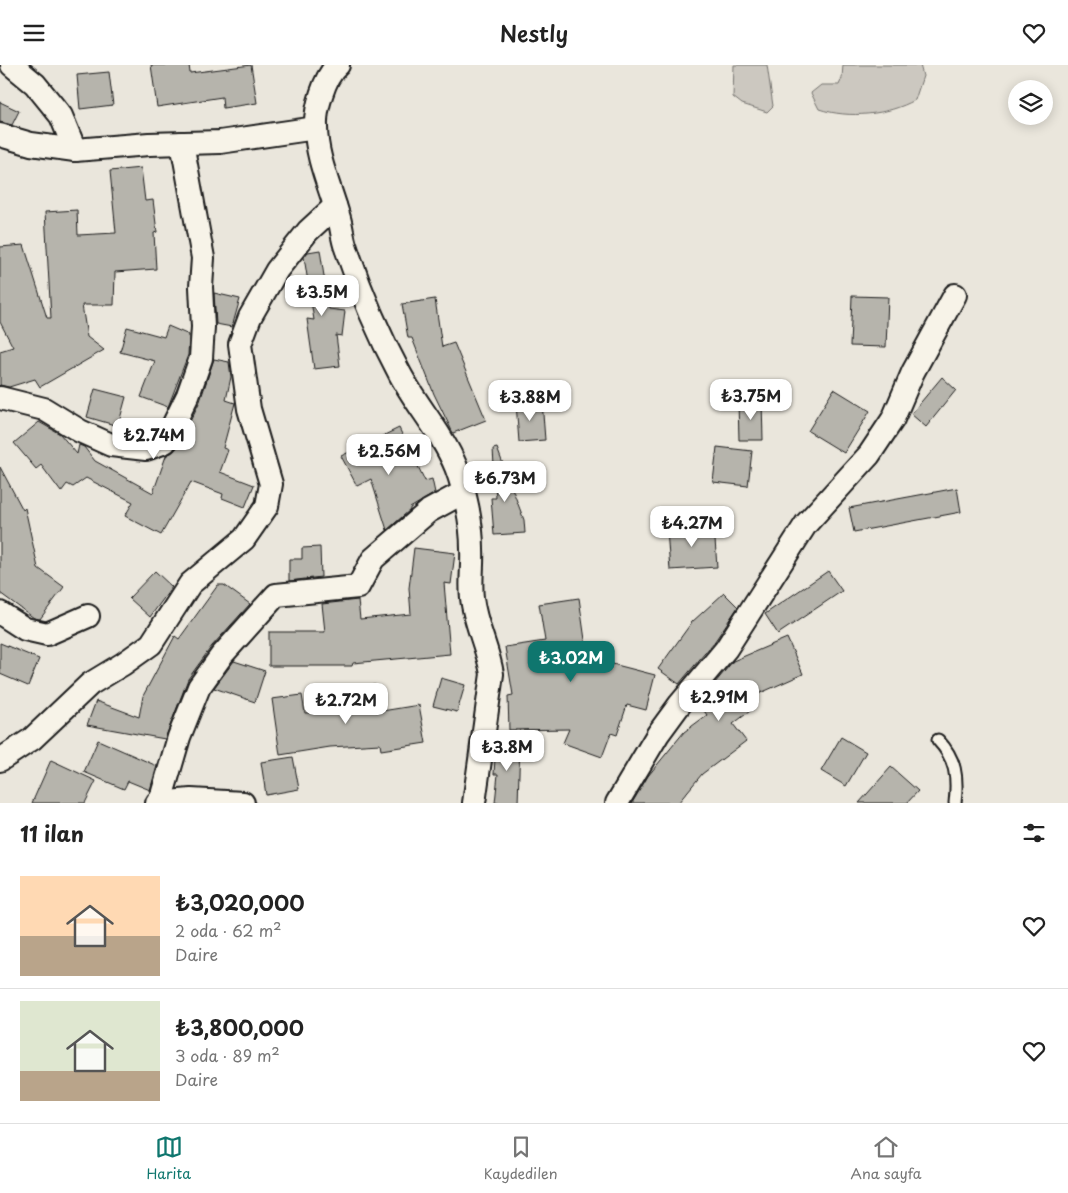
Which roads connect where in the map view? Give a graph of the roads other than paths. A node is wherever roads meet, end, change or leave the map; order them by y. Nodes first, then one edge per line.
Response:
1 (12, 65) edge
2 (338, 65) edge
3 (316, 128) junction
4 (0, 135) edge
5 (182, 143) junction
6 (76, 150) junction
7 (335, 206) junction
8 (955, 295) dead end
9 (0, 398) edge
10 (462, 493) junction
11 (0, 613) edge
12 (88, 617) dead end
13 (938, 740) dead end
14 (0, 760) edge
15 (158, 803) edge
16 (243, 803) edge
17 (474, 803) edge
18 (618, 803) edge
19 (955, 803) edge

1 - 6 street
2 - 3 street
3 - 5 street
3 - 7 street
4 - 6 street
5 - 6 street
5 - 9 street
7 - 10 street
7 - 14 street
8 - 18 street
10 - 15 street
10 - 17 street
11 - 12 street
13 - 19 lane
15 - 16 street

